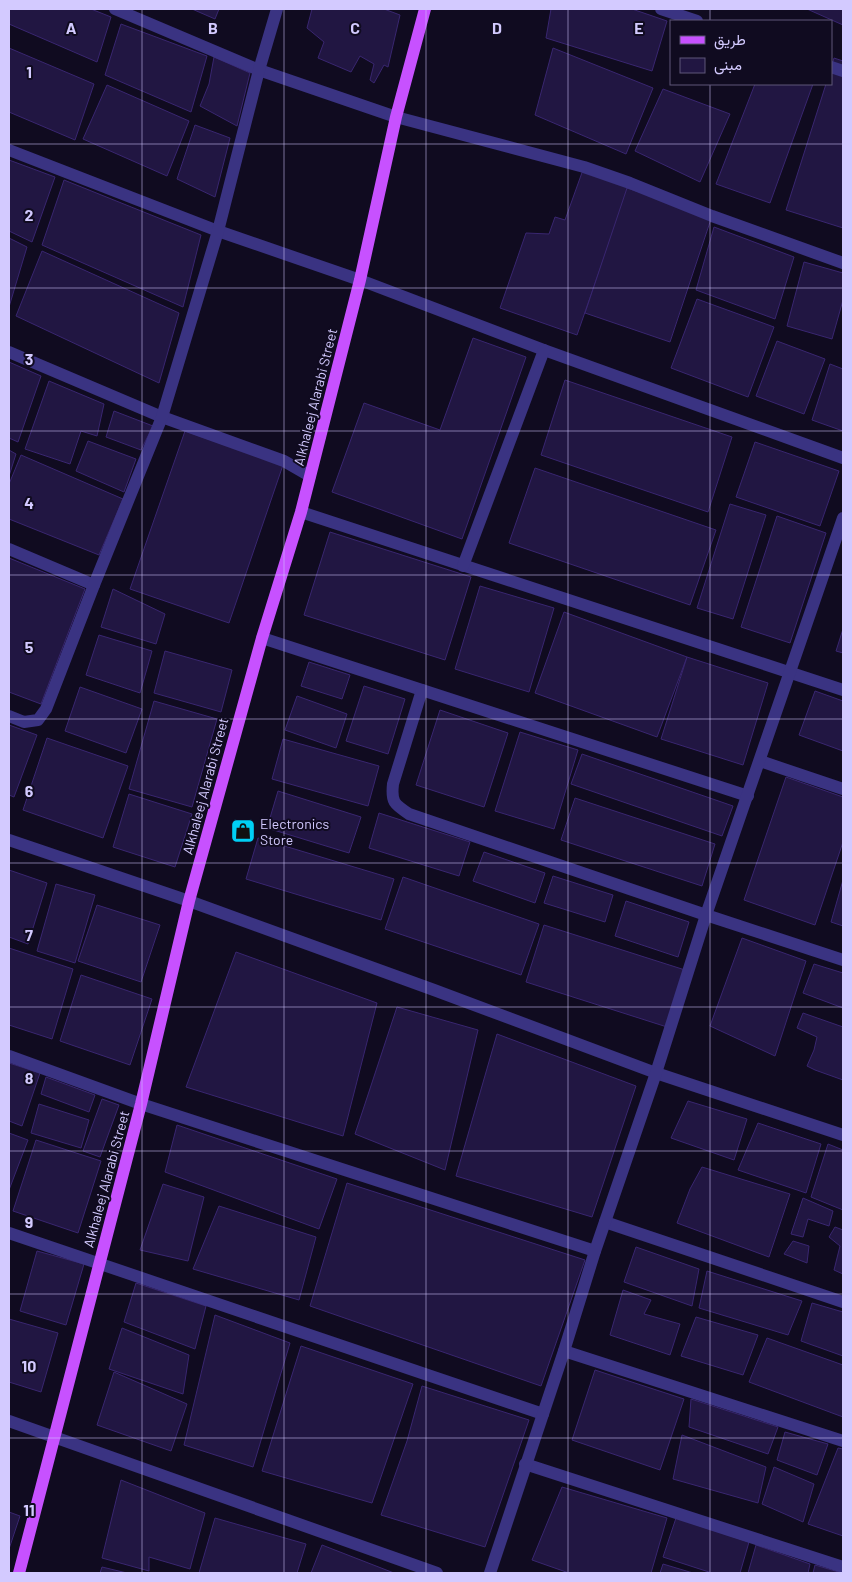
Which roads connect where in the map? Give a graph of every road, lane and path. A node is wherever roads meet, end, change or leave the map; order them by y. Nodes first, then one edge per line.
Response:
1 (115, 9) edge
2 (277, 9) edge
3 (425, 9) edge
4 (661, 9) edge
5 (694, 20) edge
6 (259, 70) junction
7 (396, 117) junction
8 (9, 150) edge
9 (218, 231) junction
10 (843, 263) edge
11 (360, 280) junction
12 (544, 350) junction
13 (9, 352) edge
14 (162, 417) junction
15 (843, 458) edge
16 (310, 476) junction
17 (301, 512) junction
18 (843, 518) edge
19 (9, 549) edge
20 (463, 566) junction
21 (94, 585) junction
22 (262, 638) junction
23 (790, 673) junction
24 (422, 690) junction
25 (843, 690) edge
26 (9, 716) edge
27 (760, 761) junction
28 (843, 789) edge
29 (748, 796) junction
30 (9, 840) edge
31 (189, 901) junction
32 (706, 915) junction
33 (843, 960) edge
34 (9, 1056) edge
35 (656, 1073) junction
36 (141, 1104) junction
37 (843, 1135) edge
38 (605, 1222) junction
39 (9, 1234) edge
40 (595, 1251) junction
41 (98, 1264) junction
42 (843, 1302) edge
43 (564, 1351) junction
44 (543, 1414) junction
45 (9, 1421) edge
46 (54, 1436) junction
47 (843, 1441) edge
48 (525, 1464) junction
49 (843, 1567) edge
50 (19, 1573) edge
51 (437, 1573) edge
52 (490, 1573) edge

1 - 6 street
2 - 6 street
3 - 7 main road, Alkhaleej Alarabi Street
4 - 5 street
6 - 7 street
6 - 9 street
7 - 10 street
7 - 11 main road, Alkhaleej Alarabi Street
8 - 9 street
9 - 11 street
9 - 14 street
11 - 12 street
11 - 16 main road, Alkhaleej Alarabi Street
12 - 15 street
12 - 20 street
13 - 14 street
14 - 16 street
14 - 21 street
16 - 17 main road, Alkhaleej Alarabi Street
17 - 20 street
17 - 22 main road, Alkhaleej Alarabi Street
18 - 23 street
19 - 21 street
20 - 23 street
21 - 26 street
22 - 24 street
22 - 31 main road, Alkhaleej Alarabi Street
23 - 25 street
23 - 27 street
24 - 29 street
24 - 32 street
27 - 28 street
27 - 29 street
29 - 32 street
30 - 31 street
31 - 35 street
31 - 36 main road, Alkhaleej Alarabi Street
32 - 33 street
32 - 35 street
34 - 36 street
35 - 37 street
35 - 38 street
36 - 40 street
36 - 41 main road, Alkhaleej Alarabi Street
38 - 40 street
38 - 42 street
39 - 41 street
40 - 43 street
41 - 44 street
41 - 46 main road, Alkhaleej Alarabi Street
43 - 44 street
43 - 47 street
44 - 48 street
45 - 46 street
46 - 50 main road, Alkhaleej Alarabi Street
46 - 51 street
48 - 49 street
48 - 52 street

